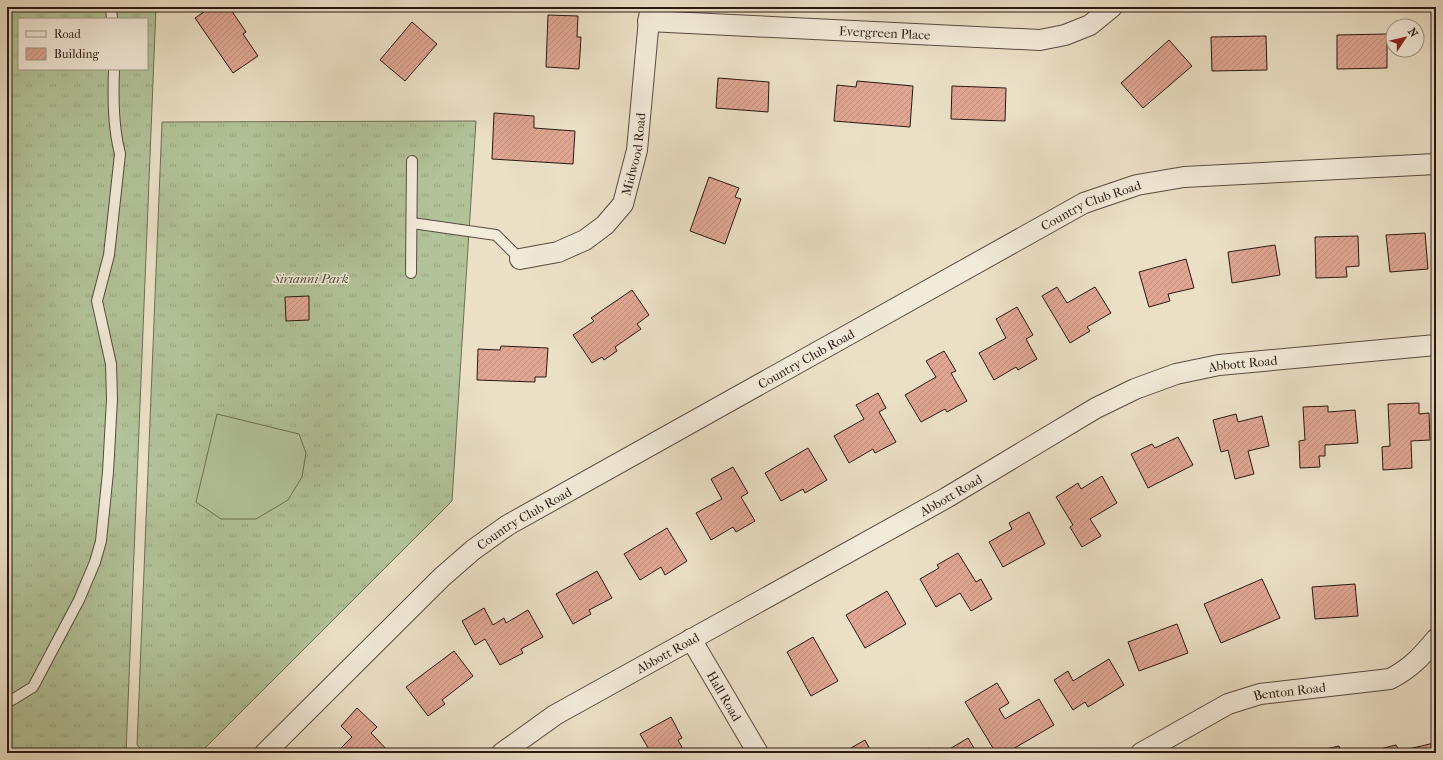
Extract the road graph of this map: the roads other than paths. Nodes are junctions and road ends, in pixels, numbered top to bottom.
1 (111, 7) edge
2 (1112, 7) edge
3 (649, 14) edge
4 (112, 18) edge
5 (114, 70) edge
6 (412, 161) dead end
7 (1436, 164) edge
8 (412, 223) junction
9 (520, 259) joint
10 (411, 273) dead end
11 (1436, 345) edge
12 (1436, 638) edge
13 (691, 639) junction
14 (7, 699) edge
15 (265, 753) edge
16 (502, 753) edge
17 (758, 753) edge
18 (1141, 753) edge

1 - 4 lane
2 - 3 street, Evergreen Place
3 - 9 street, Midwood Road
5 - 14 lane
6 - 8 lane
7 - 15 street, Country Club Road
8 - 9 lane
8 - 10 lane
11 - 13 street, Abbott Road
12 - 18 street, Benton Road
13 - 16 street, Abbott Road
13 - 17 street, Hall Road

